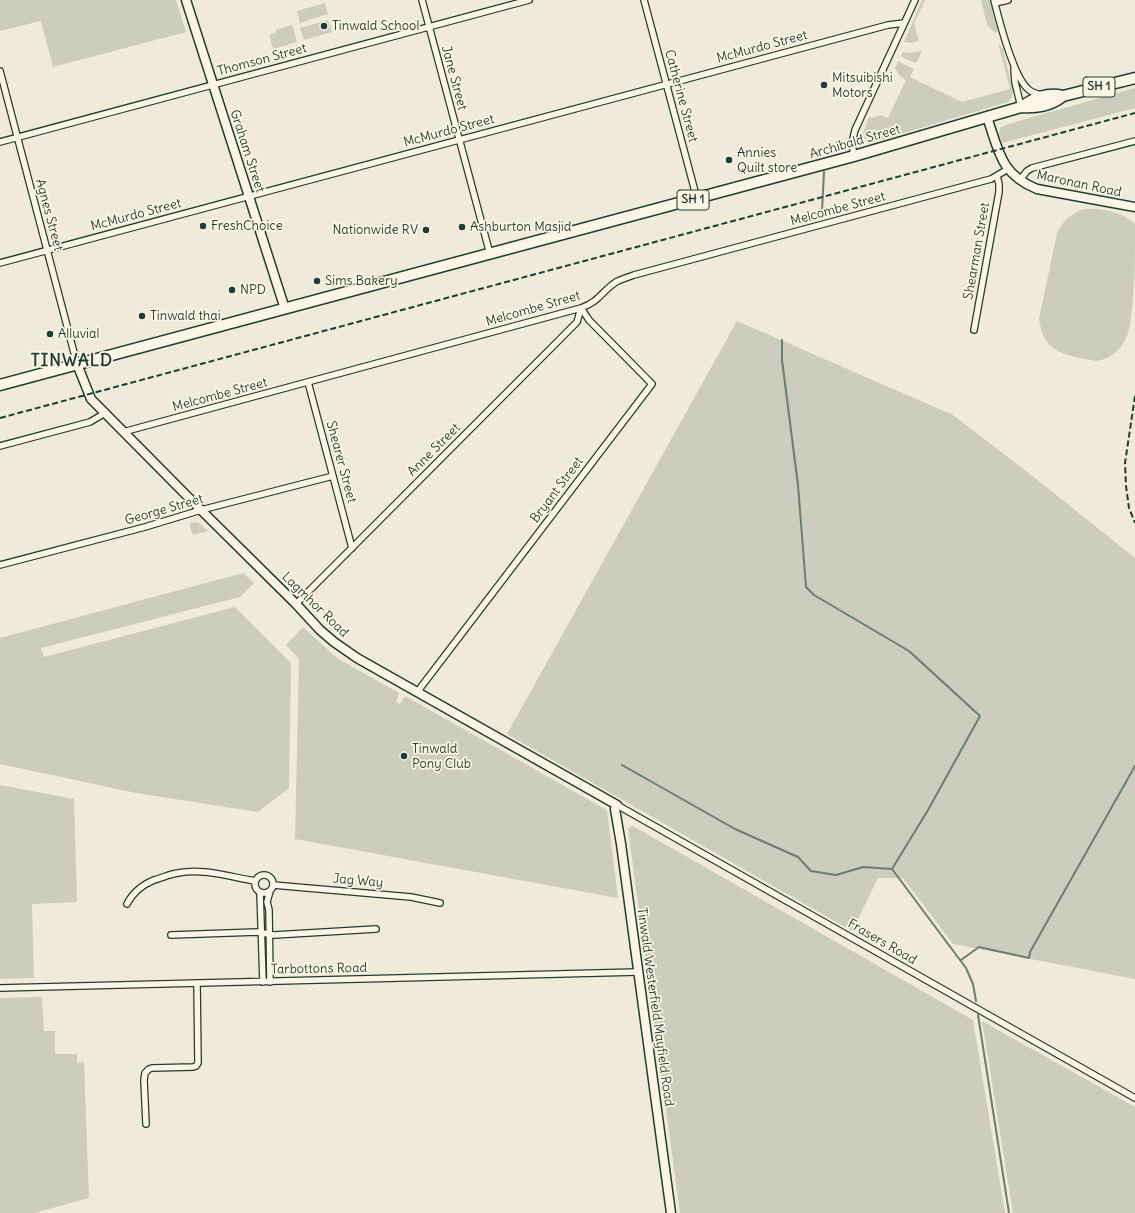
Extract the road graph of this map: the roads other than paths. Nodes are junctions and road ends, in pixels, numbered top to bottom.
1 (186, 0) edge
2 (422, 0) edge
3 (529, 0) edge
4 (644, 0) edge
5 (914, 0) edge
6 (1008, 0) edge
7 (995, 2) edge
8 (904, 22) junction
9 (429, 27) junction
10 (1014, 65) junction
11 (0, 71) edge
12 (1135, 78) edge
13 (666, 84) junction
14 (213, 85) junction
15 (1046, 95) junction
16 (1063, 96) junction
17 (1022, 107) junction
18 (987, 117) junction
19 (17, 137) junction
20 (460, 140) junction
21 (1135, 141) edge
22 (0, 142) edge
23 (854, 156) junction
24 (1008, 169) junction
25 (997, 176) junction
26 (1020, 180) junction
27 (249, 196) junction
28 (697, 198) junction
29 (1135, 207) edge
30 (47, 250) junction
31 (490, 254) junction
32 (0, 263) edge
33 (581, 308) junction
34 (285, 309) junction
35 (974, 330) dead end
36 (77, 364) junction
37 (308, 382) junction
38 (0, 385) edge
39 (105, 413) junction
40 (123, 432) junction
41 (0, 446) edge
42 (334, 476) junction
43 (201, 510) junction
44 (352, 548) junction
45 (0, 565) edge
46 (296, 604) junction
47 (418, 692) junction
48 (617, 805) junction
49 (255, 881) junction
50 (273, 885) junction
51 (270, 891) junction
52 (260, 893) junction
53 (440, 903) dead end
54 (127, 904) dead end
55 (376, 929) dead end
56 (262, 933) junction
57 (269, 934) junction
58 (171, 935) dead end
59 (638, 972) junction
60 (264, 982) junction
61 (270, 982) junction
62 (197, 983) junction
63 (0, 988) edge
64 (1135, 1098) edge
65 (146, 1124) dead end
66 (671, 1213) edge

1 - 14 street, Graham Street
2 - 9 street, Jane Street
3 - 9 street, Thomson Street
4 - 13 street, Catherine Street
5 - 8 street
6 - 7 street
7 - 10 street
8 - 13 street, McMurdo Street
8 - 23 street
9 - 14 street, Thomson Street
9 - 20 street, Jane Street
10 - 15 street
10 - 17 street
11 - 19 street, Agnes Street
12 - 16 highway, SH 1
13 - 20 street, McMurdo Street
13 - 28 street, Catherine Street
14 - 19 street, Thomson Street
14 - 27 street, Graham Street
15 - 16 highway, Archibald Street / SH 1
15 - 17 highway, Archibald Street / SH 1
16 - 17 highway, Archibald Street / SH 1
17 - 18 highway, Archibald Street / SH 1
18 - 23 highway, Archibald Street / SH 1
18 - 24 street, Maronan Road
19 - 22 street, Thomson Street
19 - 30 street, Agnes Street
20 - 27 street, McMurdo Street
20 - 31 street, Jane Street
21 - 26 street
23 - 28 highway, Archibald Street / SH 1
24 - 25 street, Melcombe Street
24 - 26 street, Maronan Road
25 - 33 street, Melcombe Street
25 - 35 street, Shearman Street
26 - 29 street, Maronan Road
27 - 30 street, McMurdo Street
27 - 34 street, Graham Street
28 - 31 highway, Archibald Street / SH 1
30 - 32 street, McMurdo Street
30 - 36 street, Agnes Street
31 - 34 highway, Archibald Street / SH 1
33 - 37 street, Melcombe Street
33 - 44 street, Anne Street
33 - 47 street, Bryant Street
34 - 36 highway, Archibald Street / SH 1
36 - 38 highway, Archibald Street / SH 1
36 - 39 street, Lagmhor Road
37 - 40 street, Melcombe Street
37 - 42 street, Shearer Street
39 - 40 street, Lagmhor Road
39 - 41 street
40 - 43 street, Lagmhor Road
42 - 43 street, George Street
42 - 44 street, Shearer Street
43 - 45 street, George Street
43 - 46 street, Lagmhor Road
44 - 46 street, Anne Street
46 - 47 street, Lagmhor Road
47 - 48 street, Lagmhor Road
48 - 59 street, Tinwald Westerfield Mayfield Road
48 - 64 street, Frasers Road
49 - 50 street
49 - 52 street
49 - 54 street
50 - 51 street
50 - 53 street, Jag Way
51 - 52 street
51 - 57 street
52 - 56 street
55 - 57 street
56 - 57 street
56 - 58 street
56 - 60 street
57 - 61 street
59 - 61 street, Tarbottons Road
59 - 66 street, Tinwald Westerfield Mayfield Road
60 - 61 street, Tarbottons Road
60 - 62 street, Tarbottons Road
62 - 63 street, Tarbottons Road
62 - 65 street

